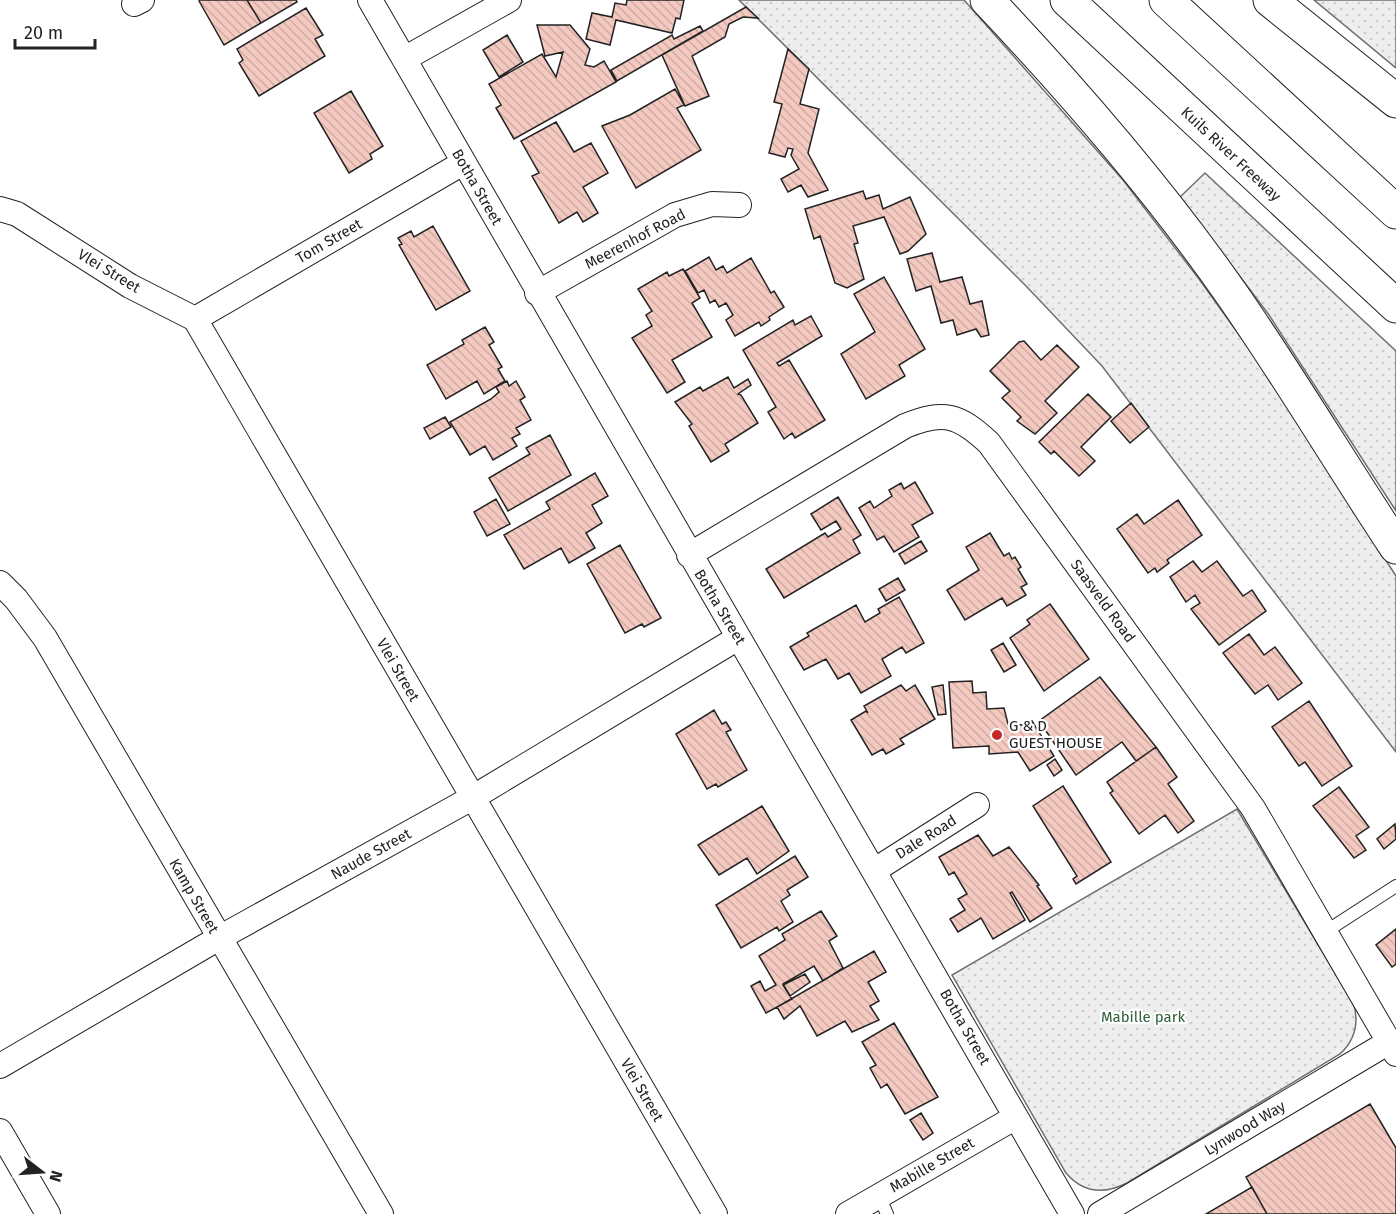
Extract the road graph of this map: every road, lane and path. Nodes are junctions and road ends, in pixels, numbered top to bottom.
1 (370, 0) edge
2 (509, 0) edge
3 (987, 0) edge
4 (1067, 0) edge
5 (1166, 0) edge
6 (1270, 0) edge
7 (404, 59) junction
8 (1396, 101) edge
9 (463, 163) junction
10 (740, 205) dead end
11 (0, 209) edge
12 (1396, 212) edge
13 (537, 293) junction
14 (1396, 306) edge
15 (195, 319) junction
16 (1396, 547) edge
17 (689, 555) junction
18 (0, 583) edge
19 (738, 638) junction
20 (472, 798) junction
21 (977, 805) dead end
22 (875, 870) junction
23 (1396, 886) edge
24 (1324, 932) junction
25 (219, 938) junction
26 (1393, 1048) edge
27 (0, 1066) edge
28 (1016, 1117) junction
29 (0, 1131) edge
30 (883, 1205) edge
31 (48, 1214) edge
32 (381, 1214) edge
33 (715, 1214) edge
34 (848, 1214) edge
35 (1072, 1214) edge
36 (1100, 1214) edge

1 - 7 street, Botha Street
2 - 7 street
3 - 16 highway
4 - 14 highway, Kuils River Freeway
5 - 12 highway
6 - 8 highway
7 - 9 street, Botha Street
9 - 13 street, Botha Street
9 - 15 street, Tom Street
10 - 13 street, Meerenhof Road
11 - 15 street, Vlei Street
13 - 17 street, Botha Street
15 - 20 street, Vlei Street
17 - 19 street, Botha Street
17 - 24 street, Saasveld Road
18 - 25 street, Kamp Street
19 - 20 street, Naude Street
19 - 22 street, Botha Street
20 - 25 street, Naude Street
20 - 33 street, Vlei Street
21 - 22 street, Dale Road
22 - 28 street, Botha Street
23 - 24 lane
24 - 26 street, Saasveld Road
25 - 27 street, Naude Street
25 - 32 street, Kamp Street
26 - 36 street, Lynwood Way
28 - 30 street, Mabille Street
28 - 35 street, Botha Street
29 - 31 street
30 - 34 street, Mabille Street

